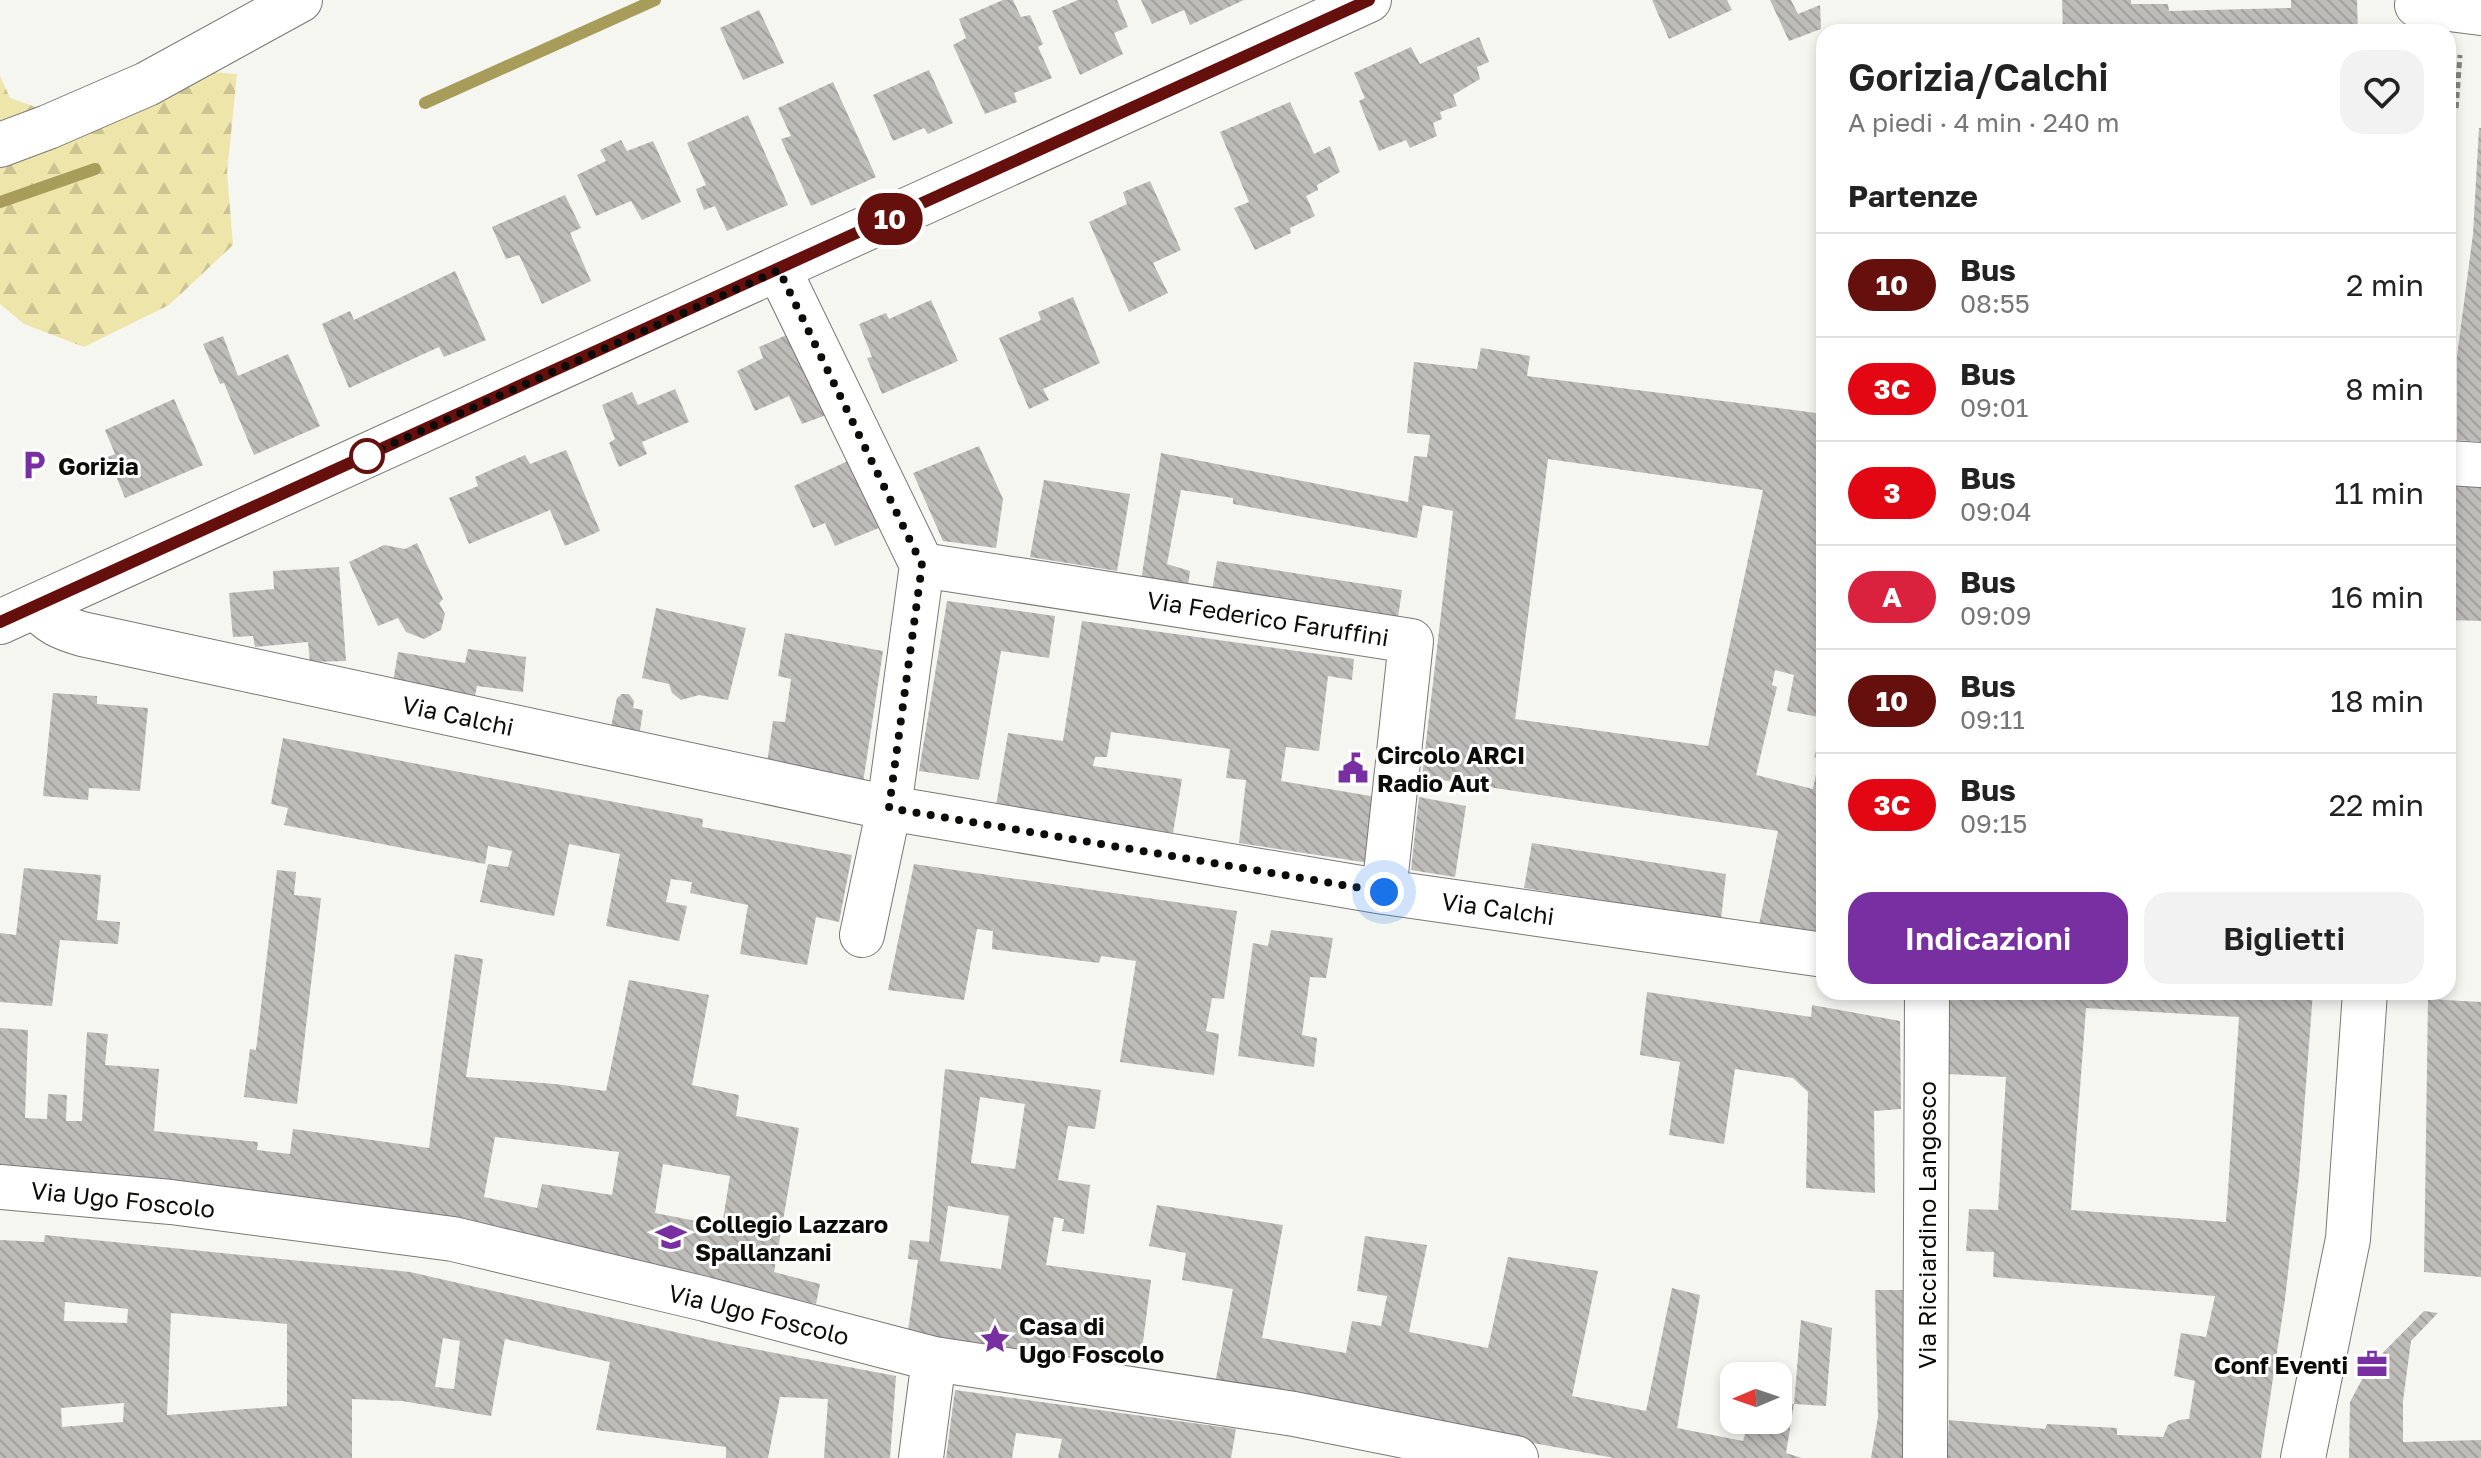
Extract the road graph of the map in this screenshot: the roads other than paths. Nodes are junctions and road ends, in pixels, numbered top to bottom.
1 (300, 0) edge
2 (1369, 0) edge
3 (2417, 12) edge
4 (2472, 12) edge
5 (0, 145) edge
6 (779, 270) junction
7 (2456, 463) edge
8 (2481, 465) edge
9 (922, 565) junction
10 (18, 614) edge
11 (889, 808) junction
12 (1384, 892) junction
13 (862, 935) dead end
14 (1816, 954) edge
15 (1927, 1000) edge
16 (2364, 1000) edge
17 (0, 1187) edge
18 (934, 1359) junction
19 (921, 1458) edge
20 (1516, 1458) edge
21 (1925, 1458) edge
22 (2303, 1458) edge

1 - 5 street
2 - 6 street
3 - 4 street
6 - 9 street
6 - 10 street
7 - 8 street
9 - 11 street
9 - 12 street, Via Federico Faruffini
10 - 11 street, Via Calchi
11 - 12 street, Via Calchi
11 - 13 street
12 - 14 street, Via Calchi
15 - 21 street, Via Ricciardino Langosco
16 - 22 street
17 - 18 street, Via Ugo Foscolo
18 - 19 street
18 - 20 street, Via Ugo Foscolo

